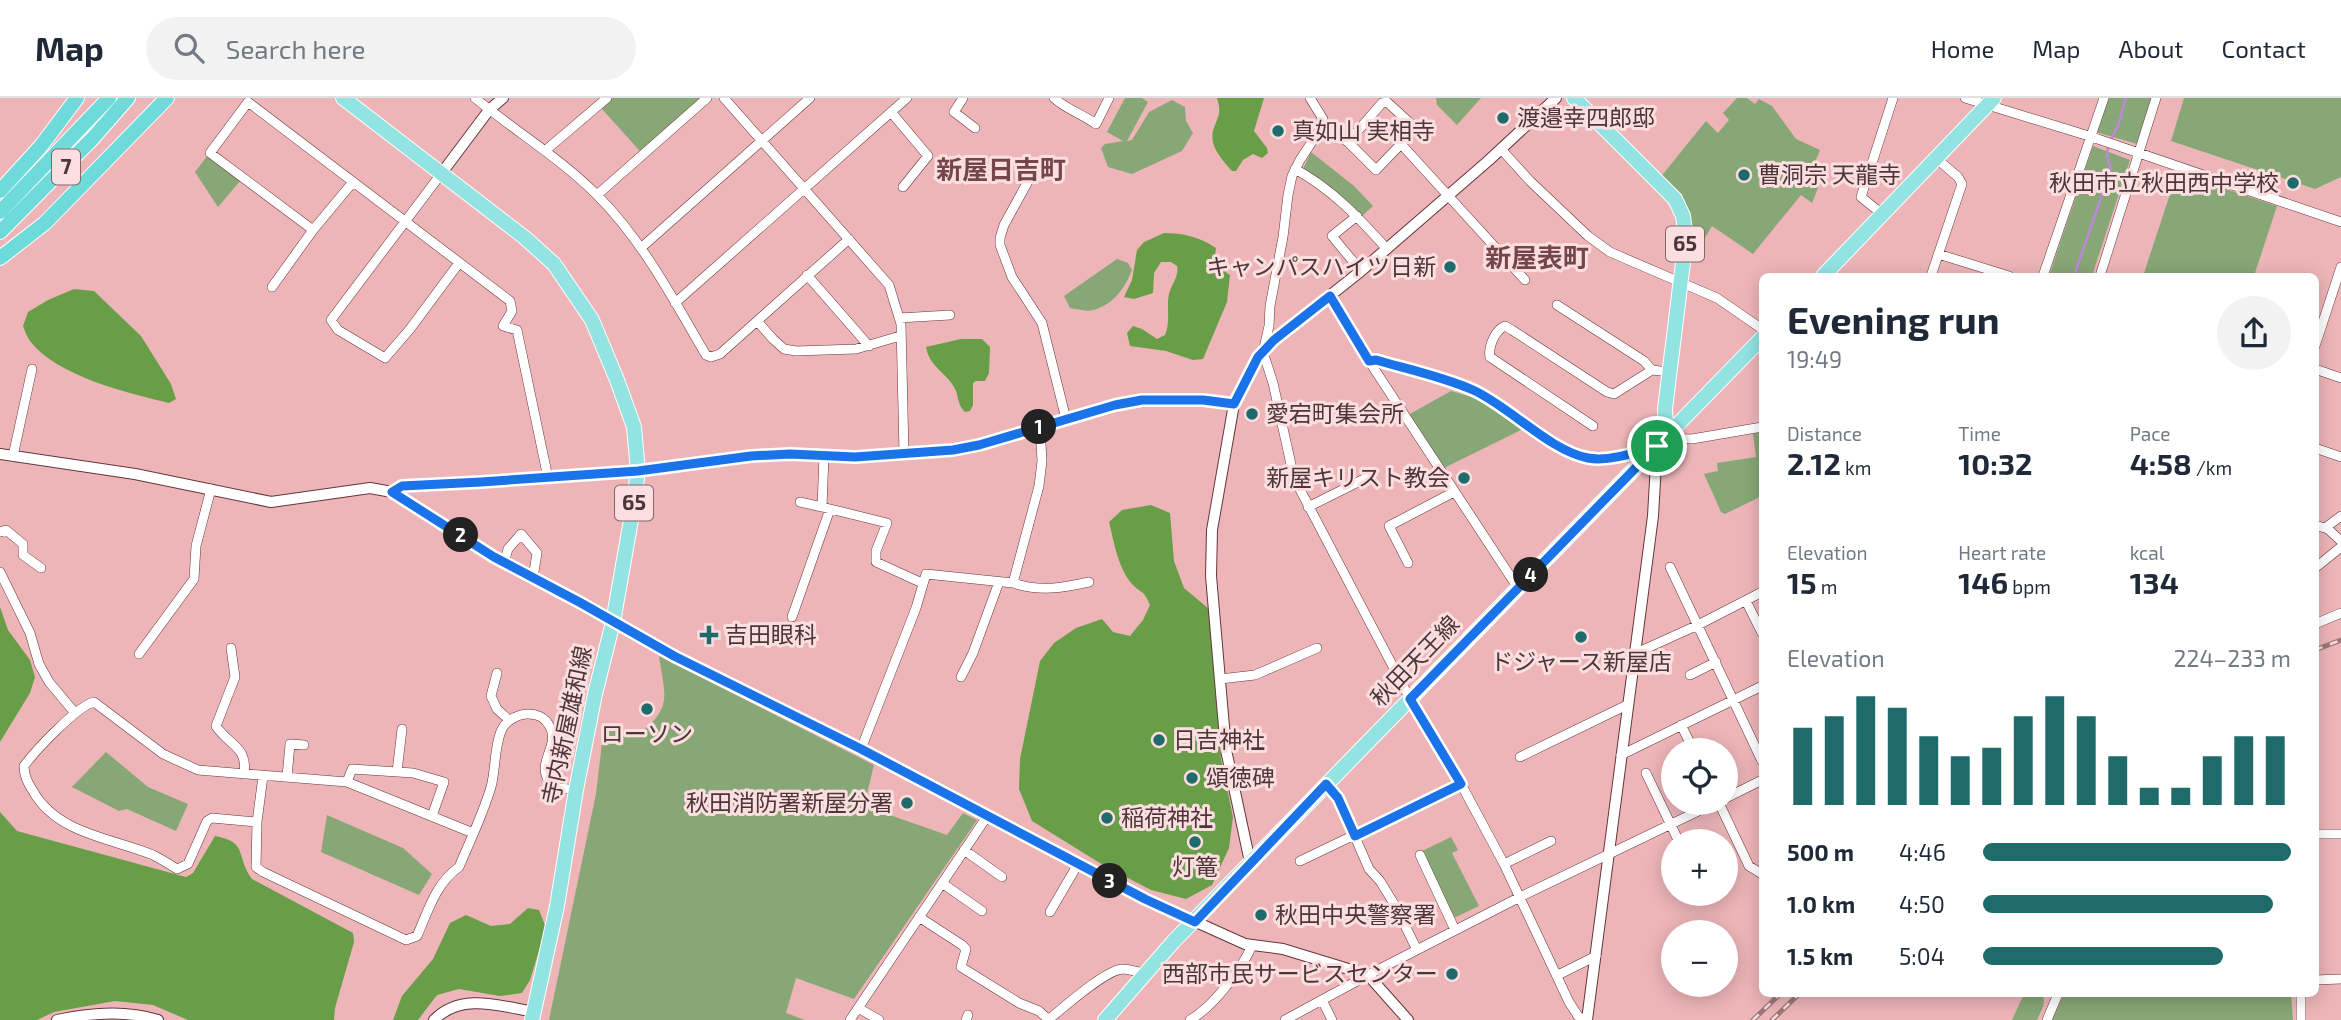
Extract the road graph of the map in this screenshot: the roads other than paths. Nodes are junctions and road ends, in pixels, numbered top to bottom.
1 (77, 98) edge
2 (109, 98) edge
3 (128, 98) edge
4 (167, 98) edge
5 (343, 98) edge
6 (475, 98) edge
7 (503, 98) edge
8 (607, 98) edge
9 (707, 98) edge
10 (724, 98) edge
11 (810, 98) edge
12 (907, 98) edge
13 (963, 98) edge
14 (1054, 98) edge
15 (1109, 98) edge
16 (1310, 98) edge
17 (1556, 98) edge
18 (1574, 98) edge
19 (1893, 98) edge
20 (1965, 98) edge
21 (2104, 98) edge
22 (2156, 98) edge
23 (1991, 102) edge
24 (489, 110) junction
25 (891, 112) junction
26 (1323, 125) junction
27 (975, 128) dead end
28 (2095, 138) junction
29 (762, 140) junction
30 (1348, 142) junction
31 (1401, 144) junction
32 (1502, 149) junction
33 (546, 150) junction
34 (2134, 152) junction
35 (1937, 159) junction
36 (1295, 170) junction
37 (442, 174) junction
38 (1032, 174) dead end
39 (354, 182) junction
40 (903, 187) dead end
41 (804, 188) junction
42 (0, 191) edge
43 (597, 195) junction
44 (1449, 195) junction
45 (0, 212) edge
46 (1882, 214) junction
47 (1357, 216) junction
48 (404, 222) junction
49 (2341, 222) edge
50 (313, 230) junction
51 (0, 232) edge
52 (849, 239) junction
53 (642, 247) junction
54 (1387, 249) junction
55 (1938, 254) junction
56 (0, 258) edge
57 (459, 263) junction
58 (2341, 267) edge
59 (1361, 271) junction
60 (1826, 273) edge
61 (1932, 273) edge
62 (1999, 273) edge
63 (2044, 273) edge
64 (2102, 273) edge
65 (807, 275) junction
66 (1525, 280) dead end
67 (1681, 282) junction
68 (272, 287) dead end
69 (1330, 296) junction
70 (2336, 298) edge
71 (676, 303) junction
72 (1557, 305) dead end
73 (950, 315) dead end
74 (900, 318) junction
75 (757, 321) junction
76 (1759, 327) edge
77 (900, 336) junction
78 (2319, 337) edge
79 (1759, 341) edge
80 (869, 346) junction
81 (1263, 352) junction
82 (1369, 361) junction
83 (32, 369) dead end
84 (1652, 370) junction
85 (2319, 370) edge
86 (1670, 372) junction
87 (2341, 378) edge
88 (1234, 404) junction
89 (1066, 419) junction
90 (1040, 426) junction
91 (1593, 426) dead end
92 (1759, 428) edge
93 (1665, 438) junction
94 (2319, 449) edge
95 (904, 453) junction
96 (0, 454) edge
97 (824, 455) junction
98 (13, 456) junction
99 (2341, 457) edge
100 (638, 471) junction
101 (1370, 476) dead end
102 (548, 478) junction
103 (211, 489) junction
104 (392, 492) junction
105 (1454, 492) junction
106 (800, 502) dead end
107 (1308, 507) junction
108 (826, 508) junction
109 (2341, 516) edge
110 (2319, 526) edge
111 (2325, 528) junction
112 (0, 532) edge
113 (2341, 541) edge
114 (2341, 547) edge
115 (504, 563) junction
116 (1408, 563) dead end
117 (2319, 565) edge
118 (1670, 567) dead end
119 (41, 568) dead end
120 (0, 572) edge
121 (533, 578) junction
122 (999, 582) junction
123 (1089, 582) dead end
124 (922, 583) junction
125 (1013, 583) junction
126 (1518, 588) junction
127 (1759, 594) edge
128 (1746, 601) junction
129 (2341, 613) edge
130 (792, 617) dead end
131 (612, 622) junction
132 (2319, 622) edge
133 (1699, 625) junction
134 (1759, 627) edge
135 (232, 648) dead end
136 (1317, 648) dead end
137 (139, 654) dead end
138 (1634, 654) junction
139 (1716, 662) junction
140 (497, 673) dead end
141 (1690, 675) dead end
142 (961, 677) dead end
143 (1220, 679) junction
144 (1759, 688) edge
145 (1410, 699) junction
146 (1734, 700) junction
147 (1628, 705) junction
148 (75, 713) junction
149 (509, 720) junction
150 (1682, 725) junction
151 (402, 729) dead end
152 (1688, 738) edge
153 (304, 745) dead end
154 (861, 749) junction
155 (1759, 754) edge
156 (1621, 755) junction
157 (1520, 757) dead end
158 (397, 772) junction
159 (1646, 773) dead end
160 (244, 774) junction
161 (263, 776) junction
162 (287, 777) junction
163 (1759, 781) edge
164 (347, 782) junction
165 (1326, 784) junction
166 (1461, 784) junction
167 (576, 790) junction
168 (1738, 792) edge
169 (1691, 815) edge
170 (1723, 815) edge
171 (432, 816) junction
172 (988, 816) junction
173 (257, 822) junction
174 (1671, 824) junction
175 (1673, 829) edge
176 (473, 833) junction
177 (2319, 834) edge
178 (2341, 834) edge
179 (1355, 836) junction
180 (1551, 841) dead end
181 (964, 850) junction
182 (1610, 853) junction
183 (1420, 855) dead end
184 (1250, 862) junction
185 (1300, 862) dead end
186 (1078, 864) junction
187 (1504, 864) junction
188 (1759, 872) edge
189 (1002, 877) dead end
190 (942, 883) junction
191 (1520, 897) junction
192 (982, 911) dead end
193 (1050, 912) dead end
194 (919, 917) junction
195 (1195, 922) junction
196 (1455, 930) junction
197 (1252, 946) junction
198 (1417, 950) junction
199 (1597, 956) junction
200 (1144, 973) junction
201 (1367, 975) junction
202 (1558, 975) junction
203 (2341, 979) edge
204 (2319, 980) edge
205 (2057, 997) edge
206 (2301, 997) edge
207 (1322, 1000) junction
208 (858, 1008) junction
209 (533, 1016) edge
210 (57, 1020) edge
211 (158, 1020) edge
212 (434, 1020) edge
213 (850, 1020) edge
214 (879, 1020) edge
215 (1048, 1020) edge
216 (1105, 1020) edge
217 (1189, 1020) edge
218 (1285, 1020) edge
219 (1332, 1020) edge
220 (1408, 1020) edge
221 (1586, 1020) edge
222 (2047, 1020) edge
223 (2301, 1020) edge

1 - 42 highway
2 - 45 highway, 7
3 - 51 highway, 7
4 - 56 highway
5 - 37 main road, 寺内新屋雄和線 / 65
6 - 24 street
7 - 24 street
8 - 33 street
9 - 43 street
10 - 29 street
11 - 29 street
12 - 25 street
13 - 27 street
14 - 15 street
16 - 26 street
17 - 32 street
18 - 67 main road, 65
19 - 46 street
20 - 23 street
21 - 28 street
22 - 34 street
23 - 28 street
23 - 35 main road
24 - 33 street
24 - 37 street
25 - 40 street
25 - 41 street
26 - 30 street
26 - 36 street
28 - 34 street
28 - 63 street
29 - 41 street
29 - 53 street
30 - 31 street
30 - 31 street
31 - 44 street
32 - 44 street
32 - 67 street
33 - 43 street
34 - 49 street
34 - 64 street
35 - 46 main road
35 - 55 street
36 - 47 street
36 - 81 street
37 - 48 street
37 - 100 main road, 寺内新屋雄和線 / 65
38 - 89 street
39 - 48 street
39 - 50 street
39 - 50 street
41 - 52 street
41 - 71 street
43 - 53 street
44 - 54 street
44 - 66 street
46 - 60 main road
47 - 54 street
47 - 59 street
48 - 57 street
48 - 57 street
50 - 68 street
52 - 65 street
52 - 74 street
53 - 71 street
54 - 59 street
55 - 61 street
55 - 62 street
57 - 102 street
58 - 70 street
59 - 69 street
65 - 75 street
65 - 80 street
67 - 76 street
67 - 86 main road, 65
69 - 81 street
69 - 82 street
70 - 78 street
71 - 75 street
72 - 84 street
73 - 74 street
74 - 77 street
75 - 80 street
77 - 80 street
77 - 95 street
79 - 93 main road, 秋田天王線
81 - 88 street
81 - 107 street
82 - 93 street
82 - 105 street
83 - 98 street
84 - 86 street
84 - 91 street
85 - 87 street
86 - 93 main road, 65
88 - 89 street
88 - 143 street
89 - 90 street
90 - 95 street
90 - 125 street
92 - 93 street
93 - 126 main road, 秋田天王線
93 - 138 street
94 - 99 street
95 - 97 street
96 - 98 street
97 - 100 street
97 - 108 street
98 - 103 street
100 - 102 street
100 - 131 main road, 寺内新屋雄和線 / 65
101 - 107 street
102 - 104 street
103 - 104 street
103 - 137 street
104 - 115 street
105 - 116 street
105 - 126 street
106 - 108 street
107 - 145 street
108 - 124 street
108 - 130 street
109 - 111 street
110 - 111 street
111 - 113 street
112 - 119 street
114 - 117 street
115 - 121 street
115 - 121 street
118 - 133 street
120 - 148 street
121 - 131 street
122 - 124 street
122 - 125 street
122 - 142 street
123 - 125 street
124 - 154 street
126 - 145 main road, 秋田天王線
127 - 128 street
128 - 133 street
128 - 134 street
129 - 132 street
131 - 154 street
131 - 167 main road, 寺内新屋雄和線 / 65
133 - 138 street
133 - 139 street
135 - 160 street
136 - 143 street
138 - 147 street
139 - 141 street
139 - 146 street
140 - 149 street
143 - 184 street
144 - 146 street
145 - 165 main road, 秋田天王線
145 - 166 street
146 - 150 street
146 - 155 street
147 - 156 street
147 - 157 street
148 - 160 street
148 - 173 street
149 - 167 street
149 - 176 street
150 - 152 street
150 - 156 street
151 - 158 street
153 - 162 street
154 - 172 street
156 - 182 street
158 - 164 street
158 - 171 street
159 - 174 street
160 - 161 street
161 - 162 street
161 - 173 street
162 - 164 street
163 - 168 street
164 - 171 street
165 - 179 street
165 - 184 main road, 秋田天王線
166 - 179 street
166 - 187 street
167 - 209 main road, 寺内新屋雄和線 / 65
169 - 174 street
170 - 188 street
171 - 176 street
172 - 181 street
172 - 186 street
173 - 176 street
174 - 175 street
174 - 182 street
177 - 178 street
179 - 185 street
179 - 198 street
180 - 187 street
181 - 189 street
181 - 190 street
182 - 191 street
182 - 199 street
183 - 196 street
184 - 195 main road, 秋田天王線
186 - 193 street
186 - 195 street
187 - 191 street
190 - 192 street
190 - 194 street
191 - 196 street
191 - 202 street
194 - 208 street
194 - 215 street
195 - 197 street
195 - 200 main road, 秋田天王線
196 - 198 street
197 - 201 street
197 - 217 street
198 - 201 street
199 - 202 street
199 - 221 street
200 - 215 street
200 - 216 main road, 秋田天王線
201 - 207 street
201 - 220 street
202 - 221 street
203 - 204 street
205 - 222 street
206 - 223 street
207 - 218 street
207 - 219 street
208 - 213 street
208 - 214 street
209 - 212 street
210 - 211 street

